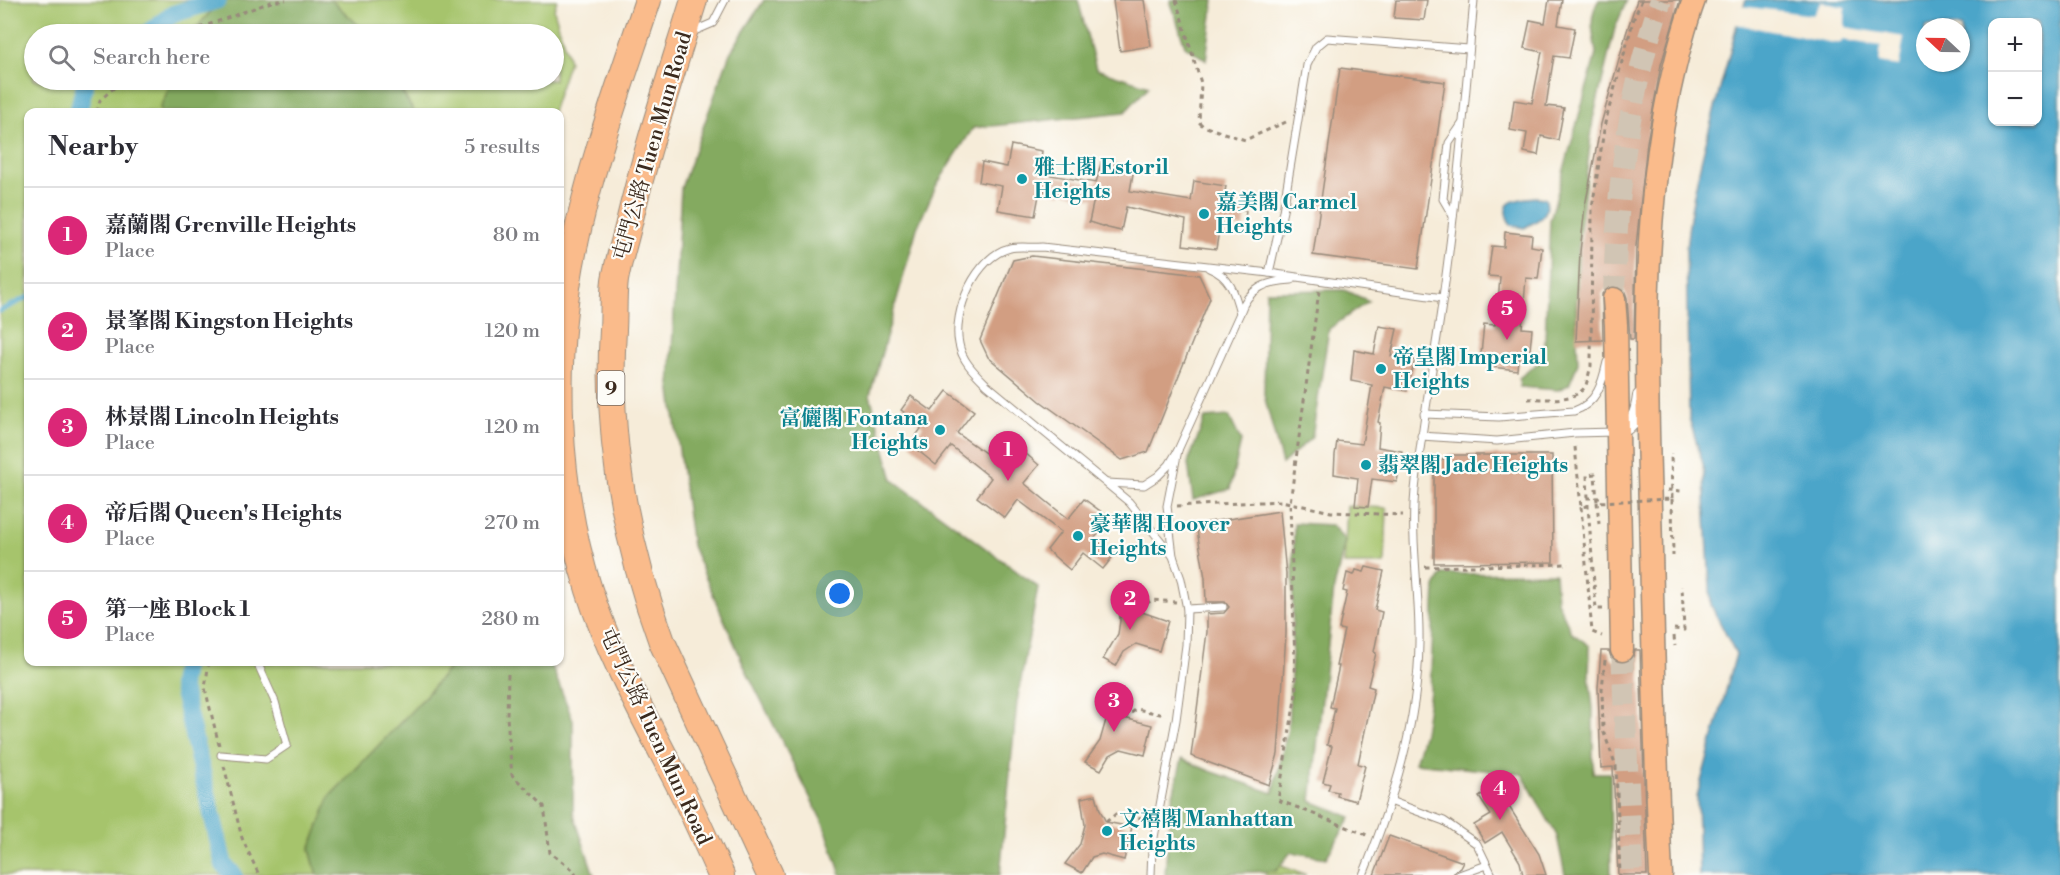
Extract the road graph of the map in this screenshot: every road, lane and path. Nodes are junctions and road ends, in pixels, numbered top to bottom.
1 (286, 0) edge
2 (648, 0) edge
3 (694, 0) edge
4 (725, 0) edge
5 (1176, 0) edge
6 (1474, 0) edge
7 (1642, 0) edge
8 (1694, 0) edge
9 (210, 24) edge
10 (683, 36) junction
11 (1469, 49) junction
12 (112, 90) edge
13 (97, 108) edge
14 (1286, 122) dead end
15 (1462, 124) junction
16 (1454, 216) junction
17 (1192, 264) junction
18 (1269, 273) junction
19 (1310, 279) junction
20 (1321, 281) junction
21 (1443, 298) junction
22 (1614, 299) tunnel mouth
23 (564, 313) edge
24 (1240, 313) junction
25 (1616, 325) junction
26 (1648, 326) junction
27 (1528, 399) dead end
28 (1425, 414) junction
29 (1617, 432) junction
30 (1421, 436) junction
31 (1575, 447) dead end
32 (1178, 450) junction
33 (1671, 453) dead end
34 (564, 466) edge
35 (1106, 483) junction
36 (1600, 490) dead end
37 (1662, 490) dead end
38 (1682, 490) dead end
39 (1588, 498) junction
40 (1672, 498) junction
41 (1597, 502) junction
42 (1290, 503) junction
43 (1167, 506) junction
44 (1588, 506) junction
45 (1581, 507) junction
46 (1413, 516) junction
47 (1599, 526) dead end
48 (1173, 556) junction
49 (1672, 558) dead end
50 (1569, 564) dead end
51 (1414, 567) junction
52 (1682, 586) dead end
53 (1177, 602) dead end
54 (1223, 607) dead end
55 (1139, 609) dead end
56 (1187, 609) junction
57 (1605, 609) dead end
58 (1674, 630) dead end
59 (1611, 649) junction
60 (208, 666) edge
61 (259, 666) edge
62 (508, 674) dead end
63 (1166, 716) dead end
64 (1125, 718) dead end
65 (221, 755) junction
66 (1390, 801) junction
67 (1147, 819) dead end
68 (1106, 822) dead end
69 (1377, 839) junction
70 (1487, 865) junction
71 (259, 875) edge
72 (576, 875) edge
73 (722, 875) edge
74 (770, 875) edge
75 (1151, 875) edge
76 (1363, 875) edge
77 (1459, 875) edge
78 (1492, 875) edge
79 (1620, 875) edge
80 (1661, 875) edge

1 - 9 path
2 - 23 highway, 屯門公路 Tuen Mun Road
3 - 10 highway, 屯門公路 Tuen Mun Road / 9
4 - 10 lane
5 - 14 path
6 - 11 lane
7 - 27 path
8 - 26 main road
10 - 74 highway, 屯門公路 Tuen Mun Road / 9
11 - 15 lane
11 - 18 lane
12 - 13 path
15 - 16 lane
15 - 16 lane
16 - 21 lane
17 - 18 lane
17 - 24 lane
17 - 35 lane
18 - 19 lane
19 - 20 lane
19 - 24 lane
20 - 21 lane
20 - 42 path
21 - 28 lane
22 - 25 main road
24 - 32 lane
25 - 28 lane
25 - 29 main road
26 - 29 street
26 - 80 main road
28 - 30 lane
29 - 30 lane
29 - 59 main road
30 - 46 lane
31 - 45 path
32 - 35 lane
32 - 43 lane
33 - 40 path, bridge
34 - 73 highway, 屯門公路 Tuen Mun Road
35 - 48 lane
36 - 39 path
37 - 38 path
39 - 41 path, bridge
39 - 44 path
40 - 41 path, bridge
40 - 49 path
41 - 47 path
42 - 43 path
42 - 46 path
42 - 69 path
43 - 48 lane
44 - 45 path
44 - 57 path
45 - 59 path
46 - 51 lane
48 - 56 lane
50 - 51 path
51 - 66 lane
52 - 58 path
53 - 55 path
54 - 56 lane
56 - 75 lane
59 - 79 path
60 - 65 path
61 - 65 lane
62 - 72 path
63 - 64 path
65 - 71 path
66 - 69 lane
66 - 70 lane
67 - 68 path
69 - 76 lane
70 - 77 lane
70 - 78 lane

